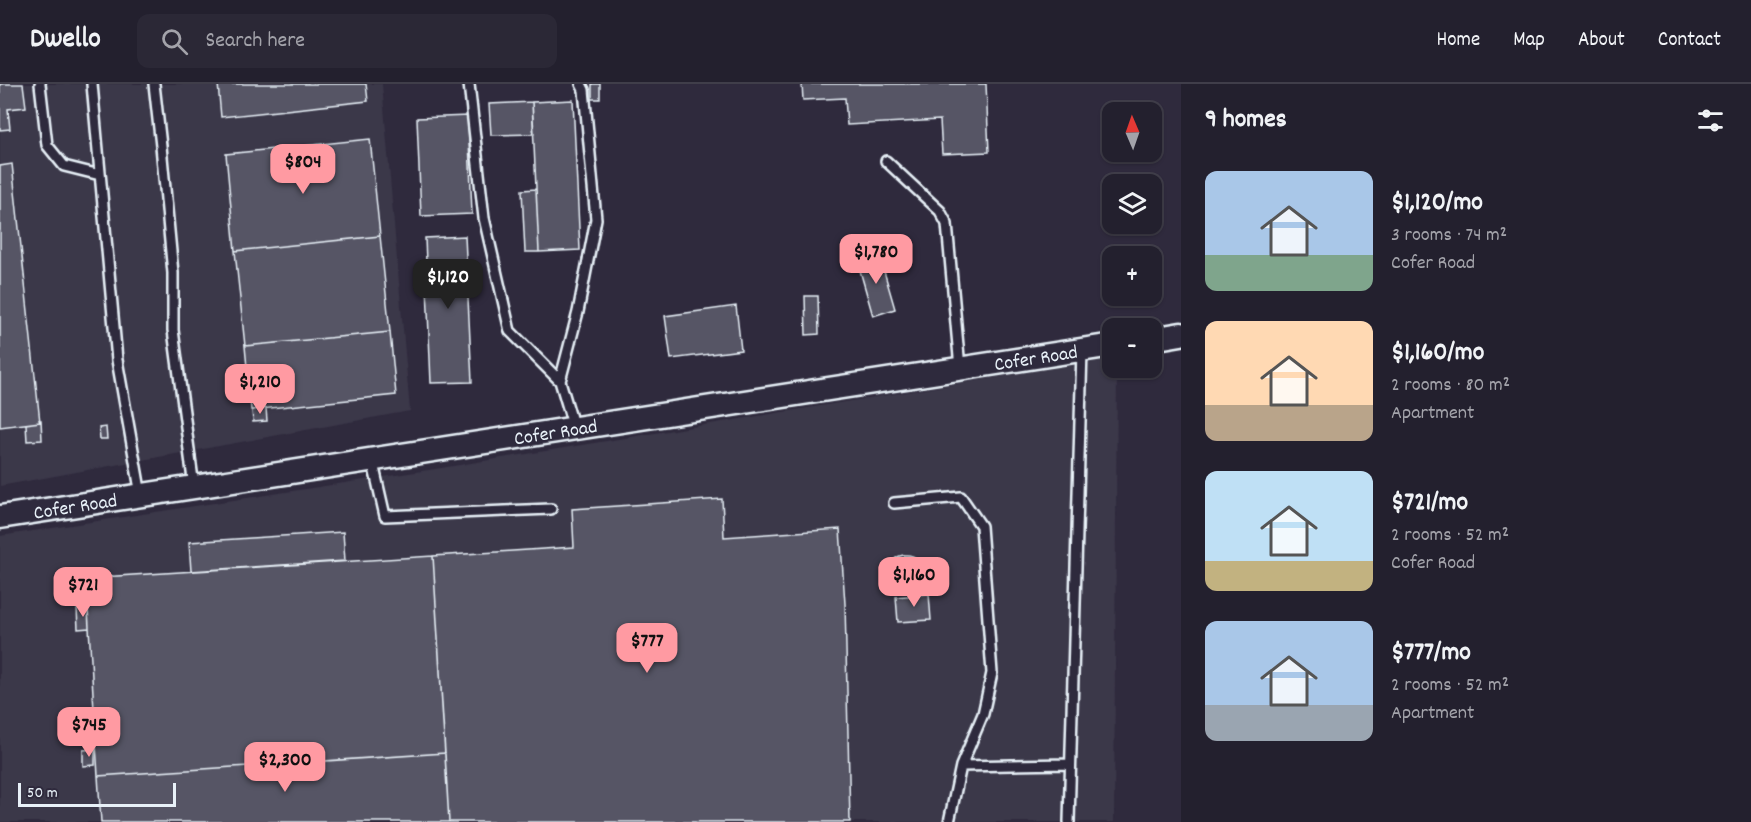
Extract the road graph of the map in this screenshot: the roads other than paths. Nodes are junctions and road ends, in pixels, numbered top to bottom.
1 (40, 84) edge
2 (92, 84) edge
3 (154, 84) edge
4 (469, 84) edge
5 (580, 84) edge
6 (886, 160) dead end
7 (100, 175) junction
8 (1181, 334) edge
9 (1162, 337) edge
10 (1102, 347) edge
11 (1082, 350) junction
12 (960, 368) junction
13 (560, 381) junction
14 (574, 428) junction
15 (372, 459) junction
16 (194, 487) junction
17 (141, 495) junction
18 (894, 503) dead end
19 (551, 509) dead end
20 (0, 517) edge
21 (1070, 764) junction
22 (961, 766) junction
23 (949, 822) edge
24 (1068, 822) edge

1 - 7 lane
2 - 7 lane
3 - 16 lane
4 - 13 lane
5 - 13 lane
6 - 12 lane
7 - 17 lane
8 - 9 street
10 - 11 street, Cofer Road
11 - 12 street, Cofer Road
11 - 21 lane
12 - 14 street, Cofer Road
13 - 14 lane
14 - 15 street, Cofer Road
15 - 16 street, Cofer Road
15 - 19 lane
16 - 17 street, Cofer Road
17 - 20 street, Cofer Road
18 - 22 lane
21 - 22 lane
21 - 24 lane
22 - 23 lane

